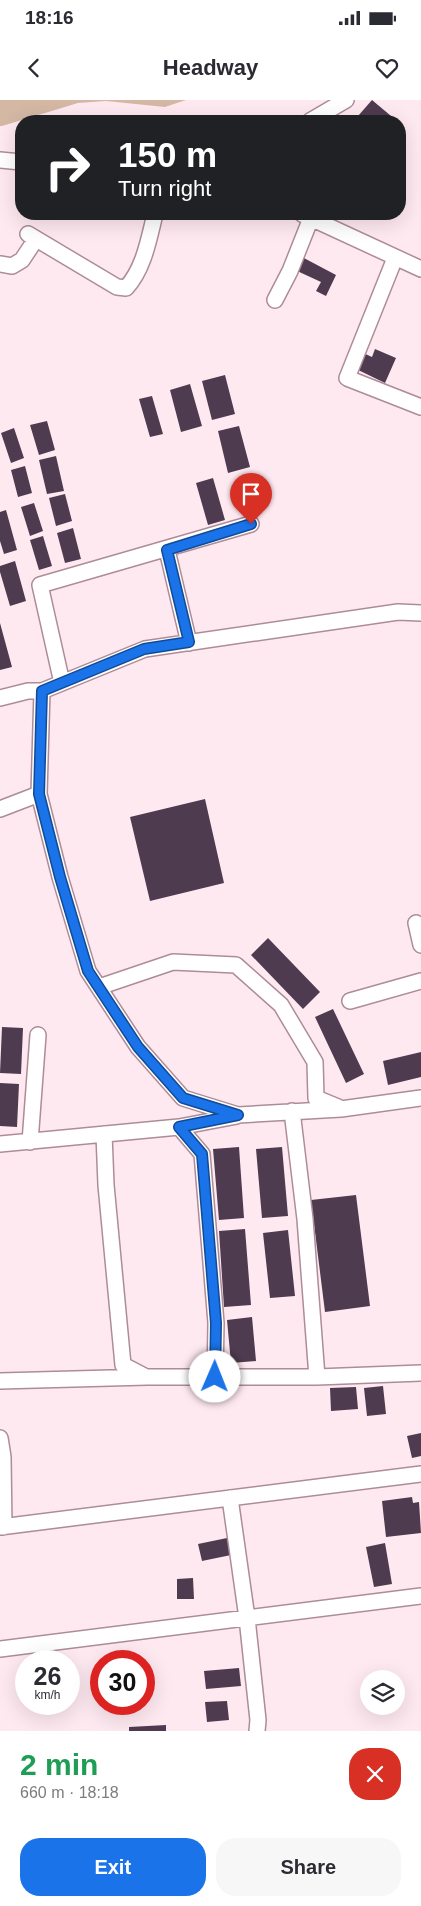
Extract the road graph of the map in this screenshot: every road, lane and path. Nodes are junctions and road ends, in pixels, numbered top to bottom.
1 (346, 100) edge
2 (320, 115) edge
3 (0, 160) edge
4 (15, 161) edge
5 (153, 220) edge
6 (305, 220) edge
7 (314, 220) edge
8 (395, 258) junction
9 (0, 264) edge
10 (421, 269) edge
11 (275, 300) dead end
12 (421, 407) edge
13 (251, 524) dead end
14 (167, 550) junction
15 (421, 612) edge
16 (189, 642) junction
17 (62, 683) junction
18 (42, 691) junction
19 (0, 698) edge
20 (39, 794) junction
21 (0, 809) edge
22 (416, 923) dead end
23 (421, 945) edge
24 (421, 981) edge
25 (99, 987) junction
26 (350, 1000) dead end
27 (38, 1035) dead end
28 (421, 1098) edge
29 (341, 1109) junction
30 (292, 1111) junction
31 (238, 1115) junction
32 (179, 1127) junction
33 (104, 1134) junction
34 (30, 1142) junction
35 (0, 1144) edge
36 (421, 1372) edge
37 (215, 1377) junction
38 (317, 1377) junction
39 (147, 1378) junction
40 (0, 1381) edge
41 (0, 1438) edge
42 (421, 1474) edge
43 (230, 1498) junction
44 (2, 1527) edge
45 (421, 1596) edge
46 (248, 1618) junction
47 (0, 1649) edge
48 (257, 1731) edge

1 - 2 street
3 - 4 street
5 - 9 street
6 - 11 street
7 - 8 street
8 - 10 street
8 - 12 street
13 - 14 street
14 - 16 street
14 - 17 street
15 - 16 street
16 - 17 street
17 - 18 street
18 - 19 street
18 - 20 street
20 - 21 street
20 - 25 street
22 - 23 street
24 - 26 street
25 - 29 street
25 - 31 street
27 - 34 street
28 - 29 street
29 - 30 street
30 - 31 street
30 - 38 street
31 - 32 street
32 - 33 street
32 - 37 street
33 - 34 street
33 - 39 street
34 - 35 street
36 - 38 street
37 - 38 street
37 - 39 street
39 - 40 street
41 - 44 street
42 - 43 street
43 - 44 street
43 - 46 street
45 - 46 street
46 - 47 street
46 - 48 street

